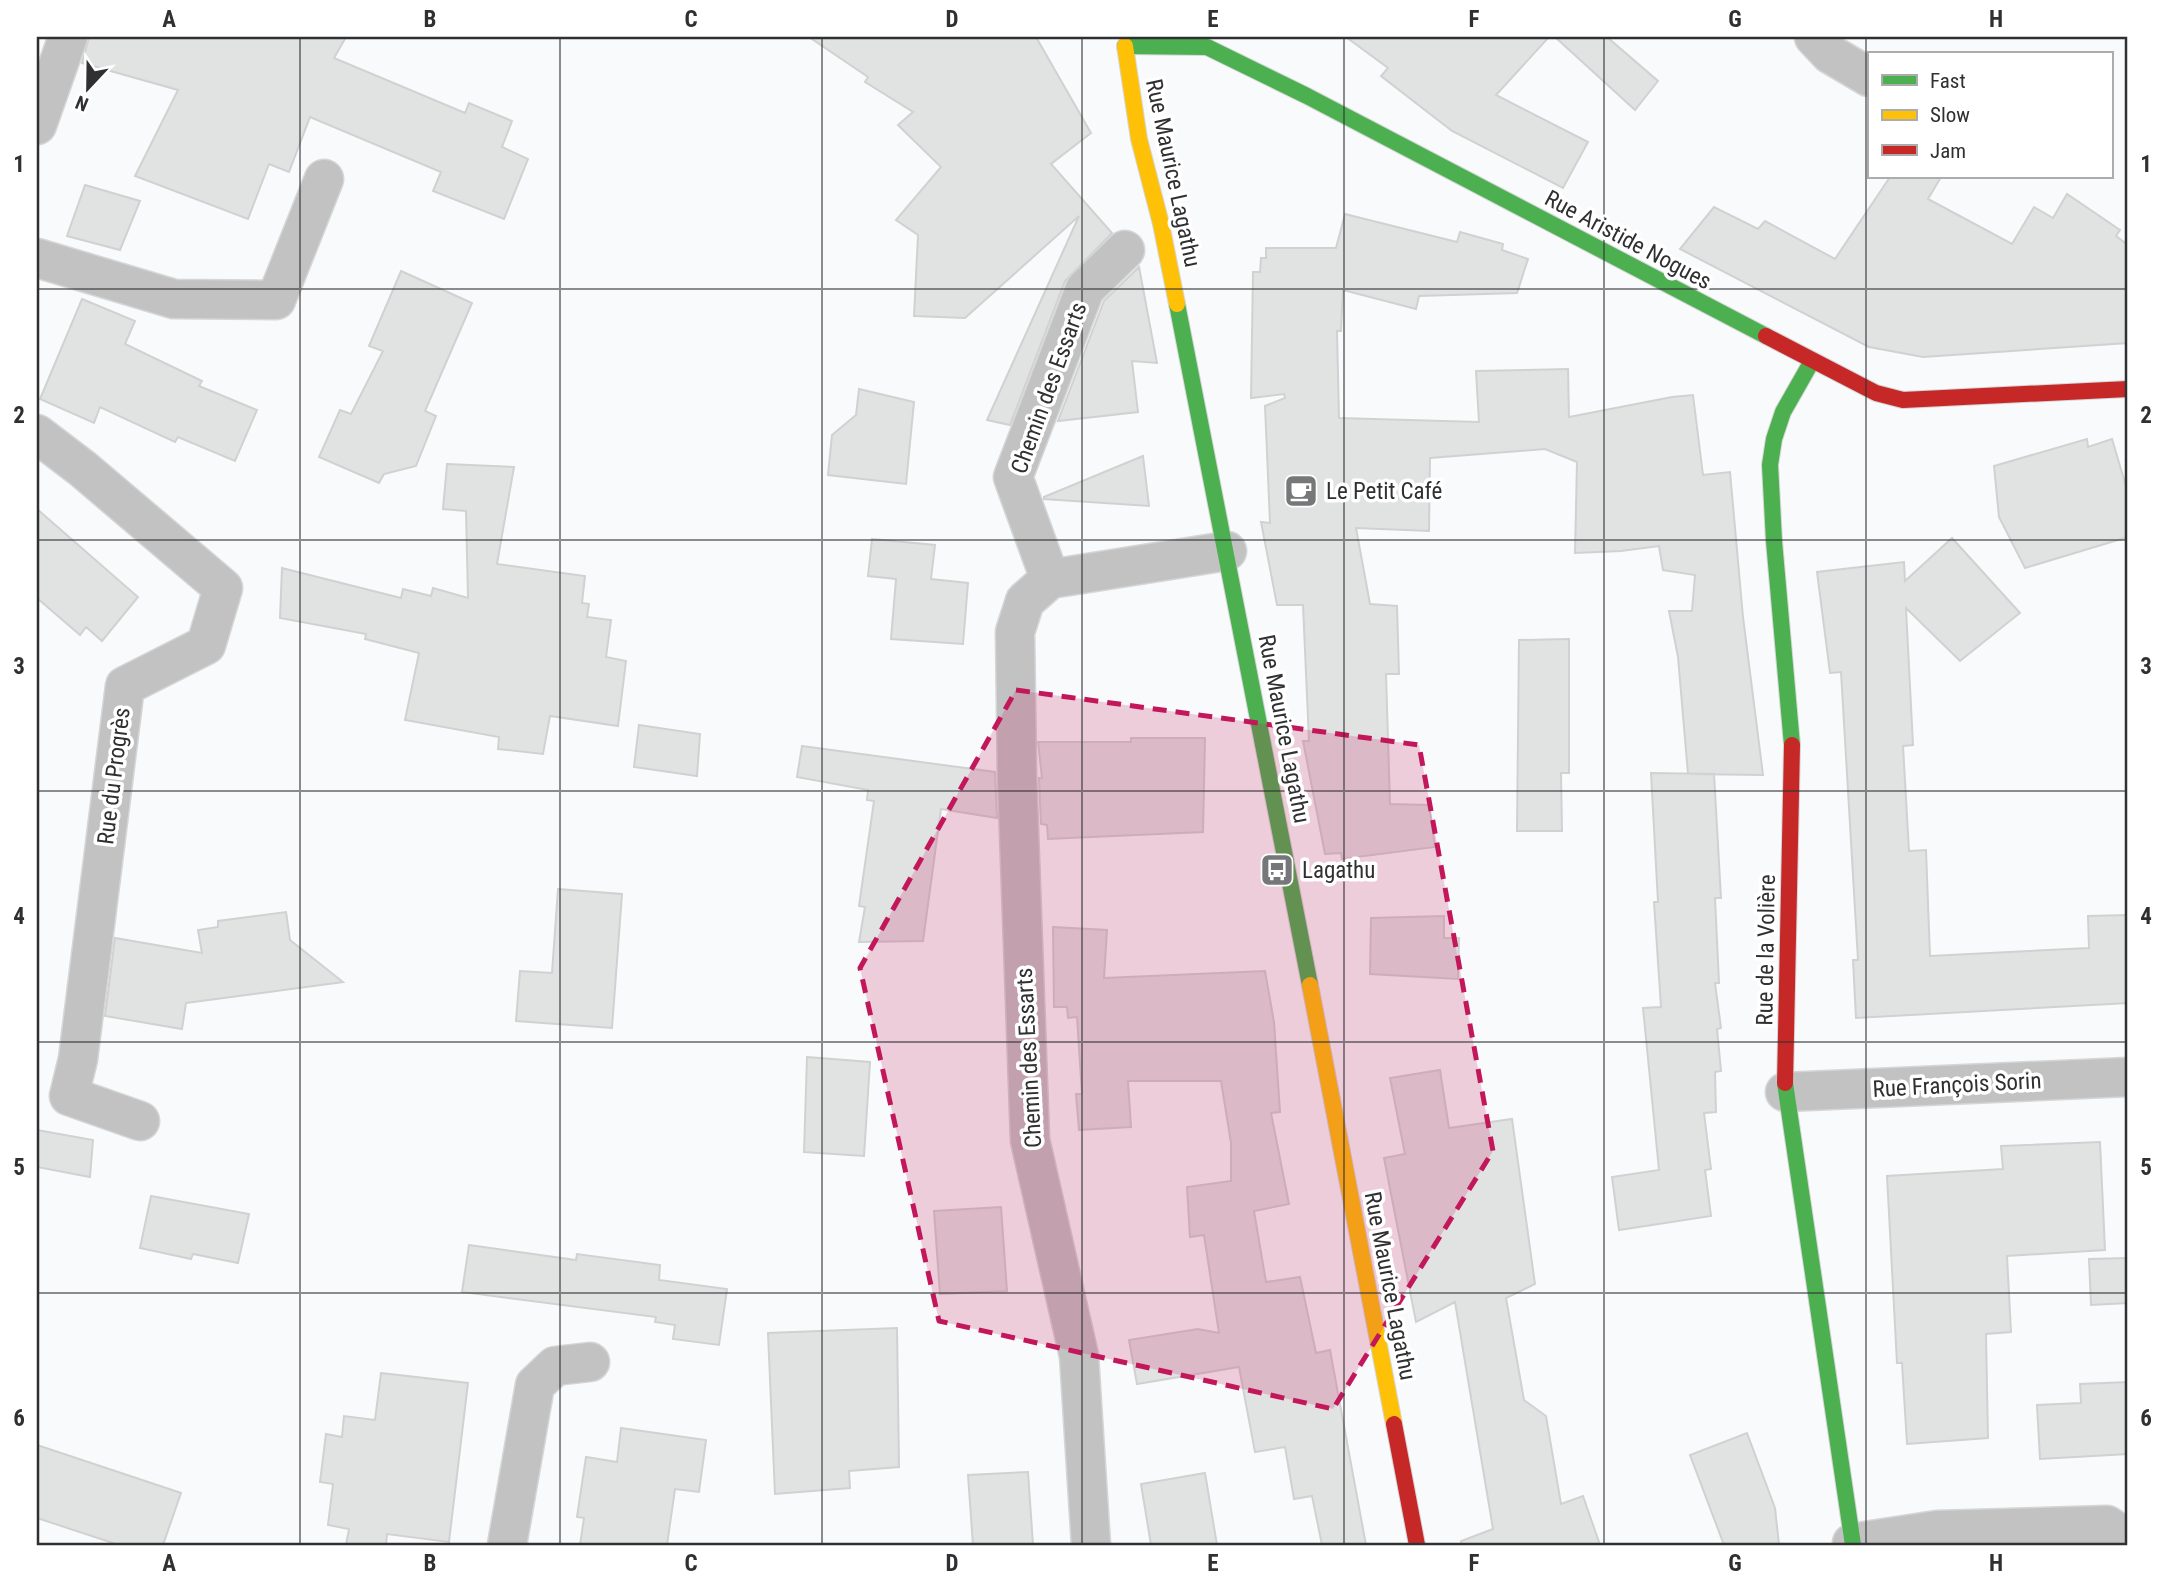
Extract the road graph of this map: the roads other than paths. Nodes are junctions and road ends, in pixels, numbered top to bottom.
1 (68, 37) edge
2 (1814, 37) edge
3 (1120, 41) edge
4 (1868, 76) edge
5 (37, 125) edge
6 (324, 179) dead end
7 (1125, 250) dead end
8 (37, 258) edge
9 (1812, 361) junction
10 (2128, 388) edge
11 (37, 434) edge
12 (1227, 551) junction
13 (1051, 579) junction
14 (2128, 1077) edge
15 (1785, 1092) junction
16 (139, 1121) dead end
17 (590, 1362) dead end
18 (2128, 1540) edge
19 (1852, 1544) edge
20 (508, 1545) edge
21 (1091, 1545) edge
22 (1417, 1545) edge

1 - 5 street
2 - 4 street
3 - 9 street, Rue Aristide Nogues
3 - 12 street, Rue Maurice Lagathu
6 - 8 street
7 - 13 street, Chemin des Essarts
9 - 10 street, Rue Aristide Nogues
9 - 15 street, Rue de la Volière
11 - 16 street, Rue du Progrès
12 - 13 street
12 - 22 street, Rue Maurice Lagathu
13 - 21 street, Chemin des Essarts
14 - 15 street, Rue François Sorin
15 - 19 street, Rue de la Volière
17 - 20 street
18 - 19 street

